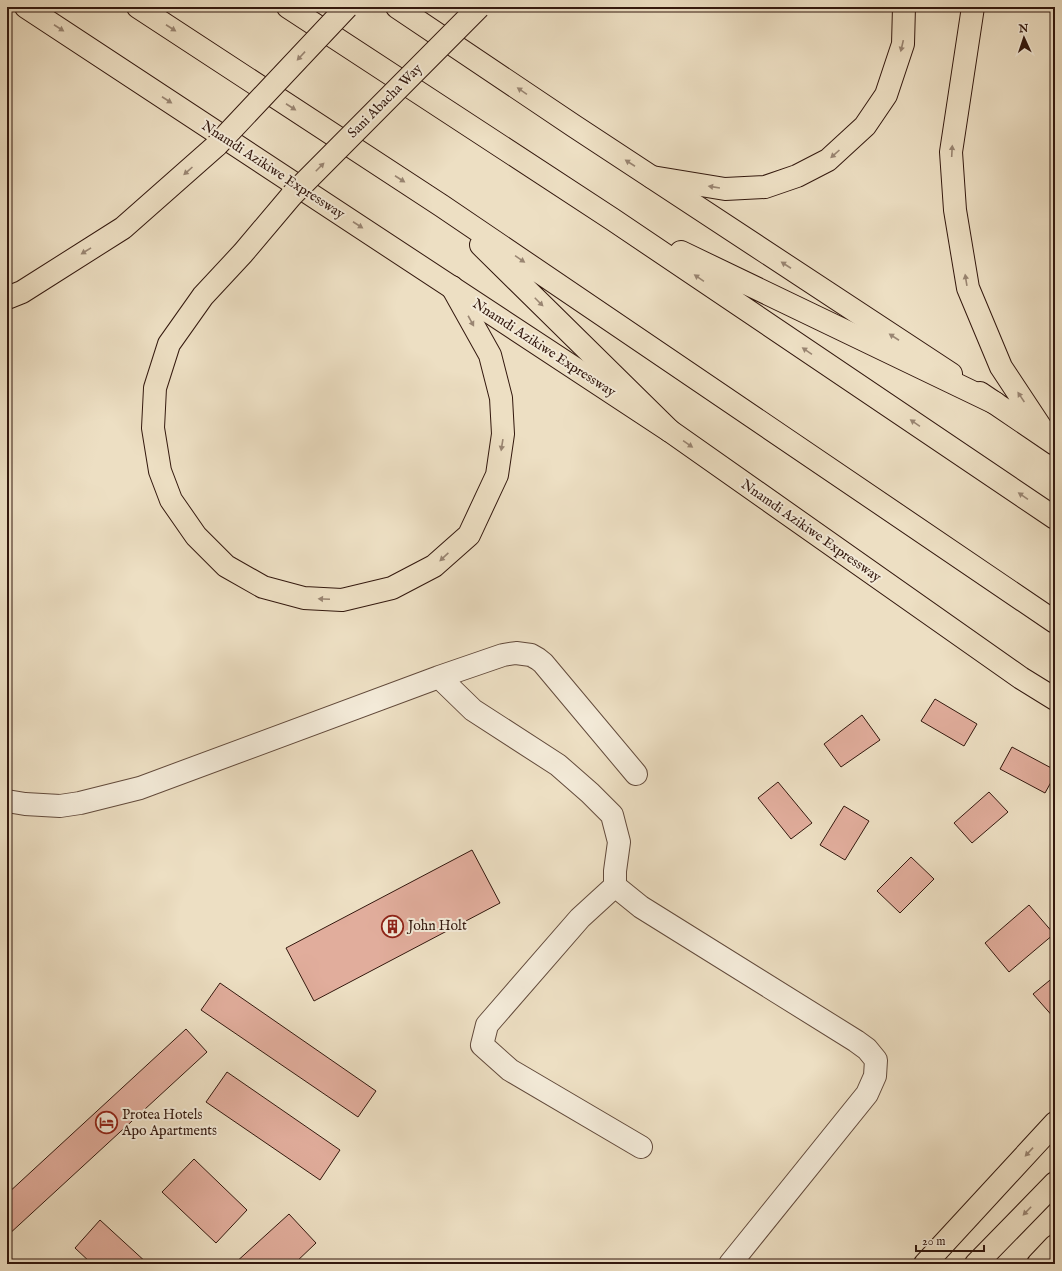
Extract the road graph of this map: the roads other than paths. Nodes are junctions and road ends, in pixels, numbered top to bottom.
1 (26, 7) edge
2 (138, 7) edge
3 (288, 7) edge
4 (347, 7) edge
5 (397, 7) edge
6 (479, 7) edge
7 (904, 7) edge
8 (973, 7) edge
9 (652, 177) junction
10 (442, 206) junction
11 (612, 219) junction
12 (452, 287) junction
13 (7, 298) edge
14 (995, 403) junction
15 (670, 431) junction
16 (1053, 442) edge
17 (1055, 518) edge
18 (1055, 622) edge
19 (439, 677) junction
20 (1055, 699) edge
21 (636, 774) dead end
22 (7, 801) edge
23 (615, 886) junction
24 (1055, 1123) edge
25 (641, 1147) dead end
26 (1055, 1183) edge
27 (1055, 1246) edge
28 (730, 1264) edge
29 (925, 1264) edge
30 (976, 1264) edge
31 (1038, 1264) edge

1 -> 12 main road, Nnamdi Azikiwe Expressway
2 -> 10 main road
3 - 11 main road
4 -> 13 main road, bridge
9 -> 5 main road
12 -> 6 main road, Sani Abacha Way, bridge
7 -> 9 main road
16 -> 8 main road
14 -> 9 main road
10 -> 15 main road
10 -> 18 main road
11 - 14 main road
17 -> 11 main road
12 - 15 main road, Nnamdi Azikiwe Expressway
14 - 16 main road
15 -> 20 main road, Nnamdi Azikiwe Expressway
19 - 21 street
19 - 22 street
19 - 23 street
23 - 25 street
23 - 28 street
24 -> 29 main road
26 -> 30 main road
27 - 31 main road

